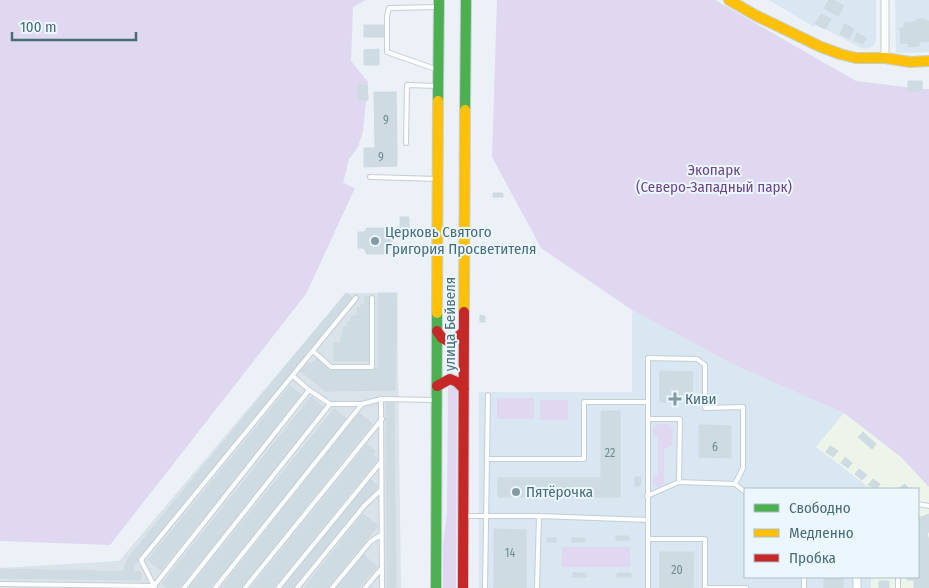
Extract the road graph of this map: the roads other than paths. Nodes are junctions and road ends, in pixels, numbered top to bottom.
1 (466, 0) edge
2 (729, 0) edge
3 (885, 0) edge
4 (439, 4) edge
5 (885, 58) junction
6 (929, 61) edge
7 (438, 70) junction
8 (438, 86) junction
9 (406, 143) dead end
10 (370, 178) dead end
11 (438, 179) junction
12 (356, 298) dead end
13 (372, 298) dead end
14 (437, 331) junction
15 (464, 331) junction
16 (313, 351) junction
17 (293, 376) junction
18 (437, 386) junction
19 (464, 389) junction
20 (309, 390) junction
21 (488, 395) dead end
22 (382, 399) junction
23 (437, 400) junction
24 (648, 402) junction
25 (330, 404) junction
26 (362, 404) junction
27 (382, 419) junction
28 (648, 419) junction
29 (488, 459) junction
30 (382, 461) junction
31 (679, 482) junction
32 (735, 484) junction
33 (382, 490) junction
34 (744, 491) edge
35 (647, 496) junction
36 (464, 516) junction
37 (485, 516) junction
38 (538, 516) junction
39 (648, 520) junction
40 (381, 535) junction
41 (648, 539) junction
42 (381, 569) junction
43 (0, 584) edge
44 (154, 587) edge
45 (184, 588) edge
46 (216, 588) edge
47 (245, 588) edge
48 (278, 588) edge
49 (297, 588) edge
50 (332, 588) edge
51 (365, 588) edge
52 (382, 588) edge
53 (436, 588) edge
54 (463, 588) edge
55 (485, 588) edge
56 (537, 588) edge
57 (648, 588) edge
58 (746, 588) edge

1 - 15 main road, улица Бейвеля
2 - 5 main road
3 - 5 street
4 - 7 main road, улица Бейвеля
4 - 7 lane
5 - 6 main road
7 - 8 main road, улица Бейвеля
8 - 9 lane
8 - 11 main road, улица Бейвеля
10 - 11 lane
11 - 14 main road, улица Бейвеля
12 - 16 lane
13 - 16 lane
14 - 15 main road
14 - 18 main road, улица Бейвеля
15 - 19 main road, улица Бейвеля
16 - 17 lane
17 - 20 lane
17 - 44 lane
18 - 19 main road
18 - 23 main road, улица Бейвеля
19 - 36 main road, улица Бейвеля
20 - 25 lane
20 - 44 lane
21 - 29 lane
22 - 23 lane
22 - 26 lane
22 - 27 lane
23 - 53 main road, улица Бейвеля
24 - 28 lane
24 - 29 lane
24 - 32 lane
25 - 26 lane
25 - 45 lane
26 - 46 lane
27 - 30 lane
27 - 47 lane
28 - 31 lane
28 - 35 lane
29 - 37 lane
30 - 33 lane
30 - 48 lane
31 - 32 lane
31 - 35 lane
32 - 34 lane
33 - 40 lane
33 - 49 lane
35 - 39 lane
36 - 37 lane
36 - 54 main road, улица Бейвеля
37 - 38 lane
37 - 55 lane
38 - 39 lane
38 - 56 lane
39 - 41 lane
40 - 42 lane
40 - 50 lane
41 - 57 lane
41 - 58 lane
42 - 51 lane
42 - 52 lane
43 - 44 lane

